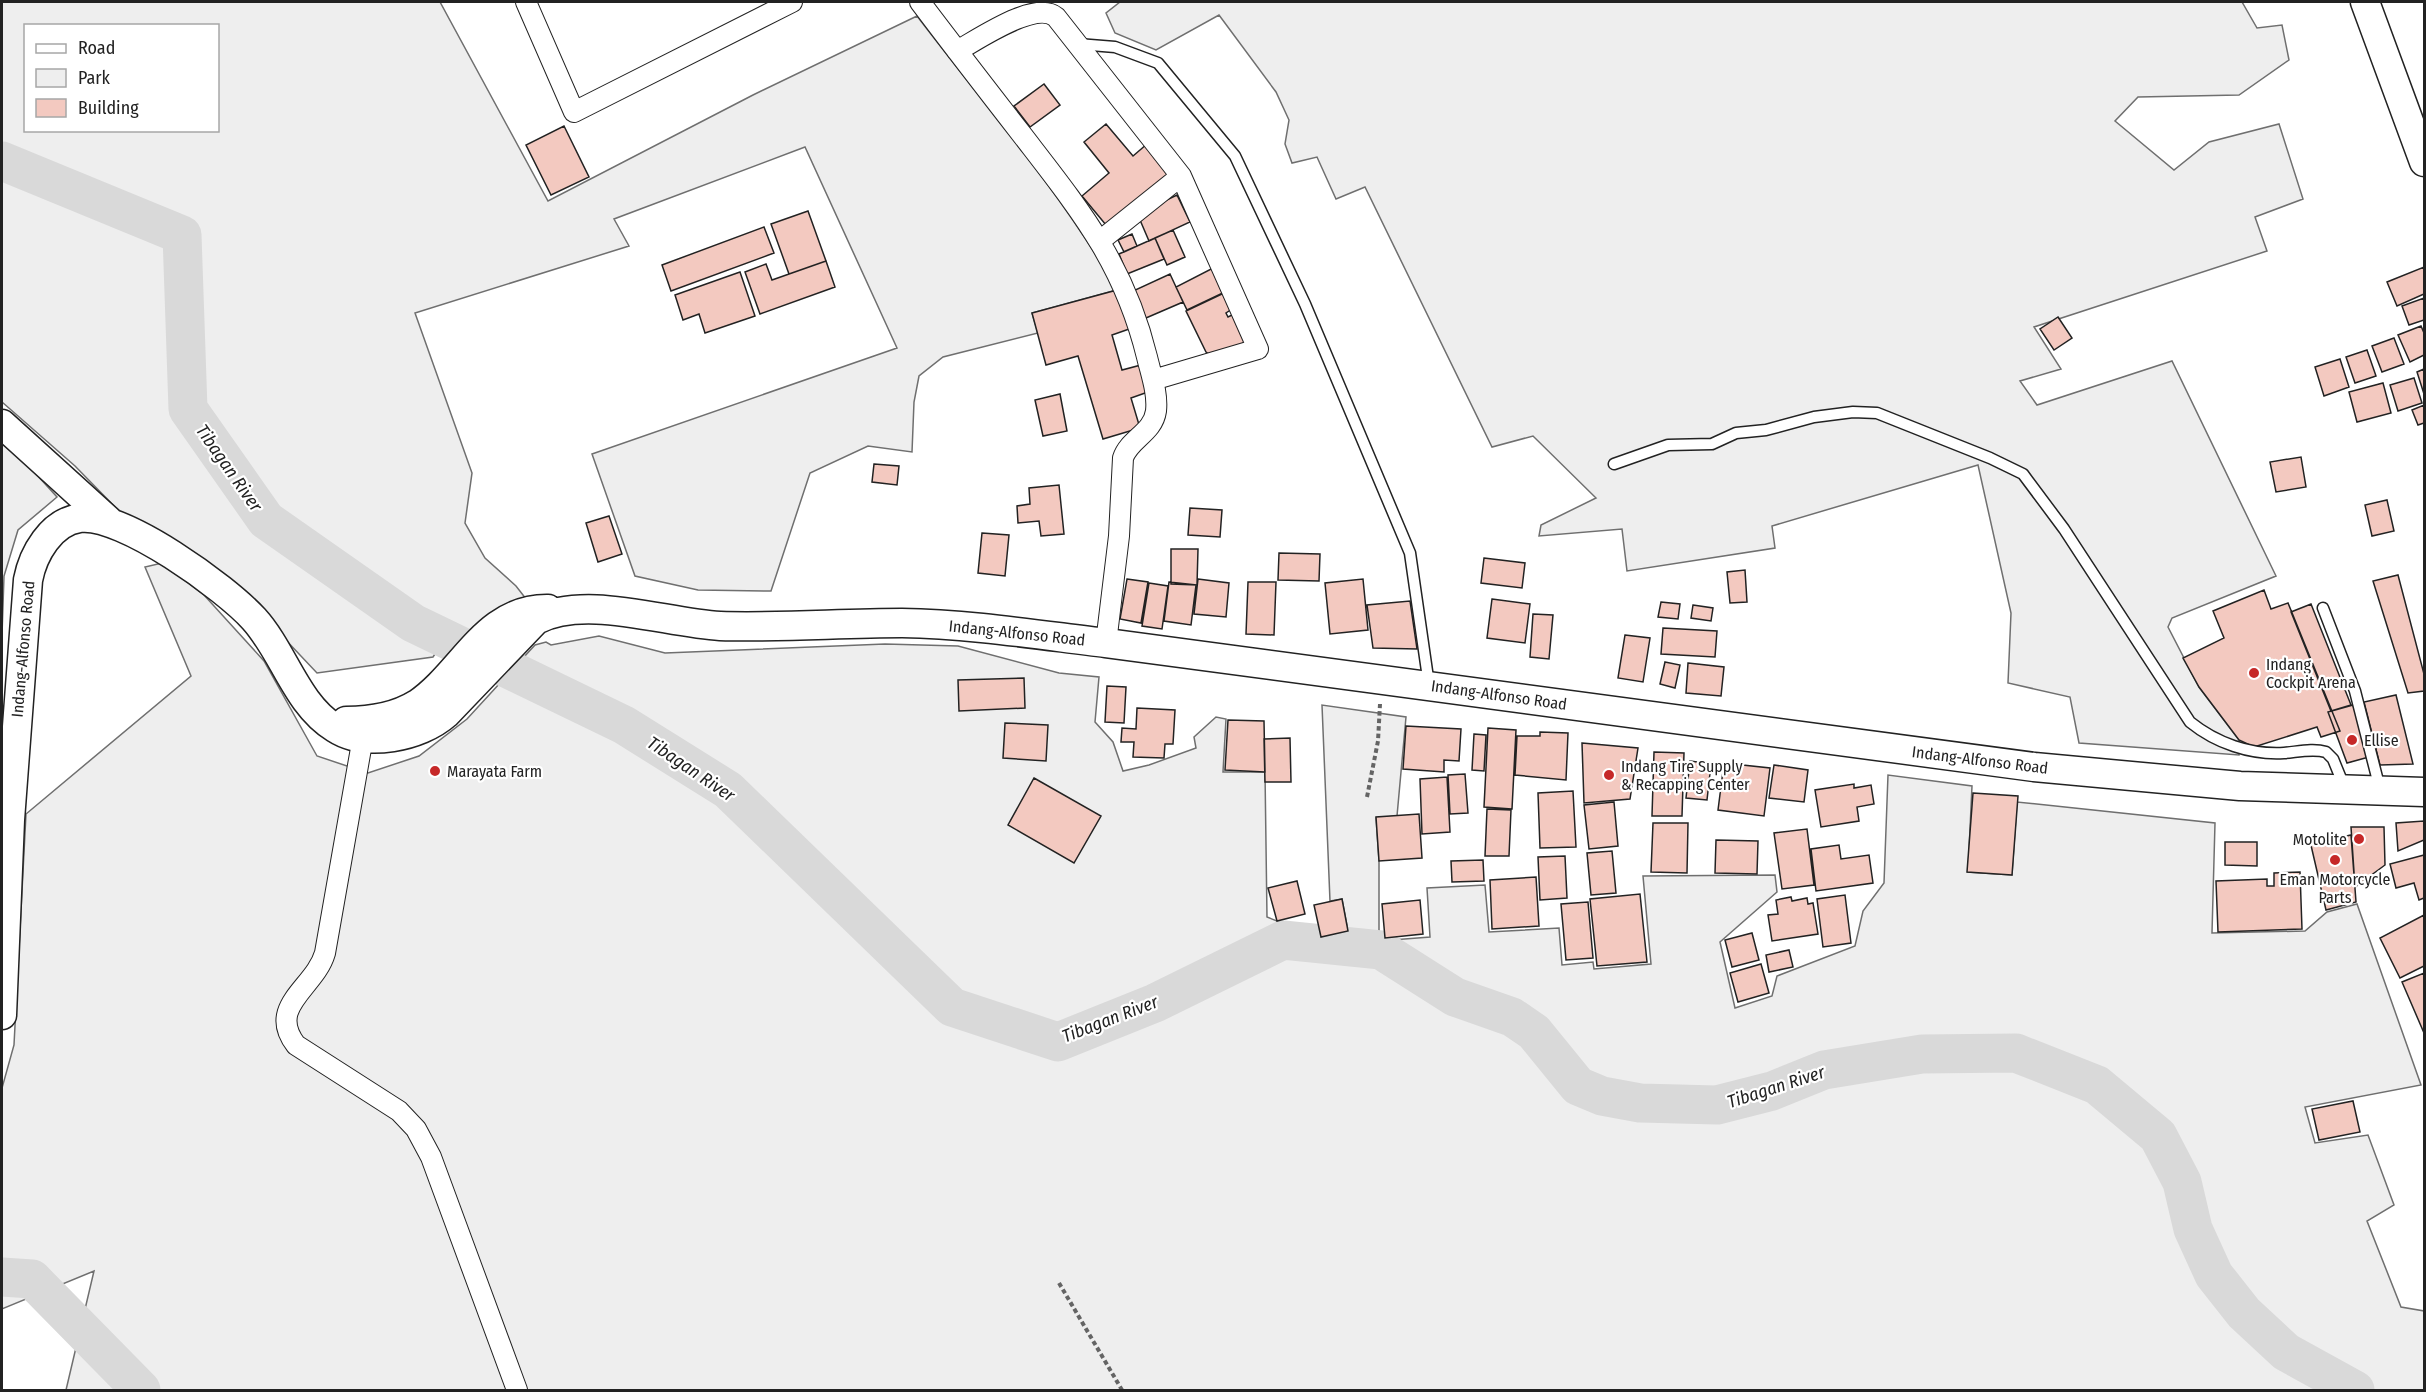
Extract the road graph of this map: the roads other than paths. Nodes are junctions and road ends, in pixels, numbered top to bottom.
1 (526, 2) edge
2 (792, 2) edge
3 (920, 2) edge
4 (2365, 2) edge
5 (1078, 44) junction
6 (957, 51) junction
7 (2424, 162) edge
8 (1181, 176) junction
9 (1101, 240) junction
10 (1153, 380) junction
11 (2, 424) edge
12 (1614, 464) dead end
13 (109, 522) junction
14 (2323, 608) dead end
15 (582, 610) junction
16 (1106, 643) junction
17 (1430, 686) junction
18 (443, 698) junction
19 (318, 714) junction
20 (363, 738) junction
21 (2346, 790) junction
22 (2381, 792) junction
23 (2420, 792) edge
24 (2, 1015) edge
25 (518, 1390) edge

1 - 2 street
3 - 6 street
4 - 7 main road
5 - 6 street
5 - 8 street
5 - 17 lane
6 - 9 street
8 - 9 street
8 - 10 street
9 - 10 street
10 - 16 street
11 - 13 main road
12 - 21 lane
13 - 19 main road, Indang-Alfonso Road
13 - 24 main road, Indang-Alfonso Road
14 - 22 lane
15 - 16 main road, Indang-Alfonso Road
15 - 18 main road, Indang-Alfonso Road
15 - 18 main road, Indang-Alfonso Road
16 - 17 main road, Indang-Alfonso Road
17 - 21 main road, Indang-Alfonso Road
18 - 19 main road, Indang-Alfonso Road
18 - 20 main road, Indang-Alfonso Road
19 - 20 main road, Indang-Alfonso Road
20 - 25 street
21 - 22 main road, Indang-Alfonso Road
22 - 23 main road, Indang-Alfonso Road

